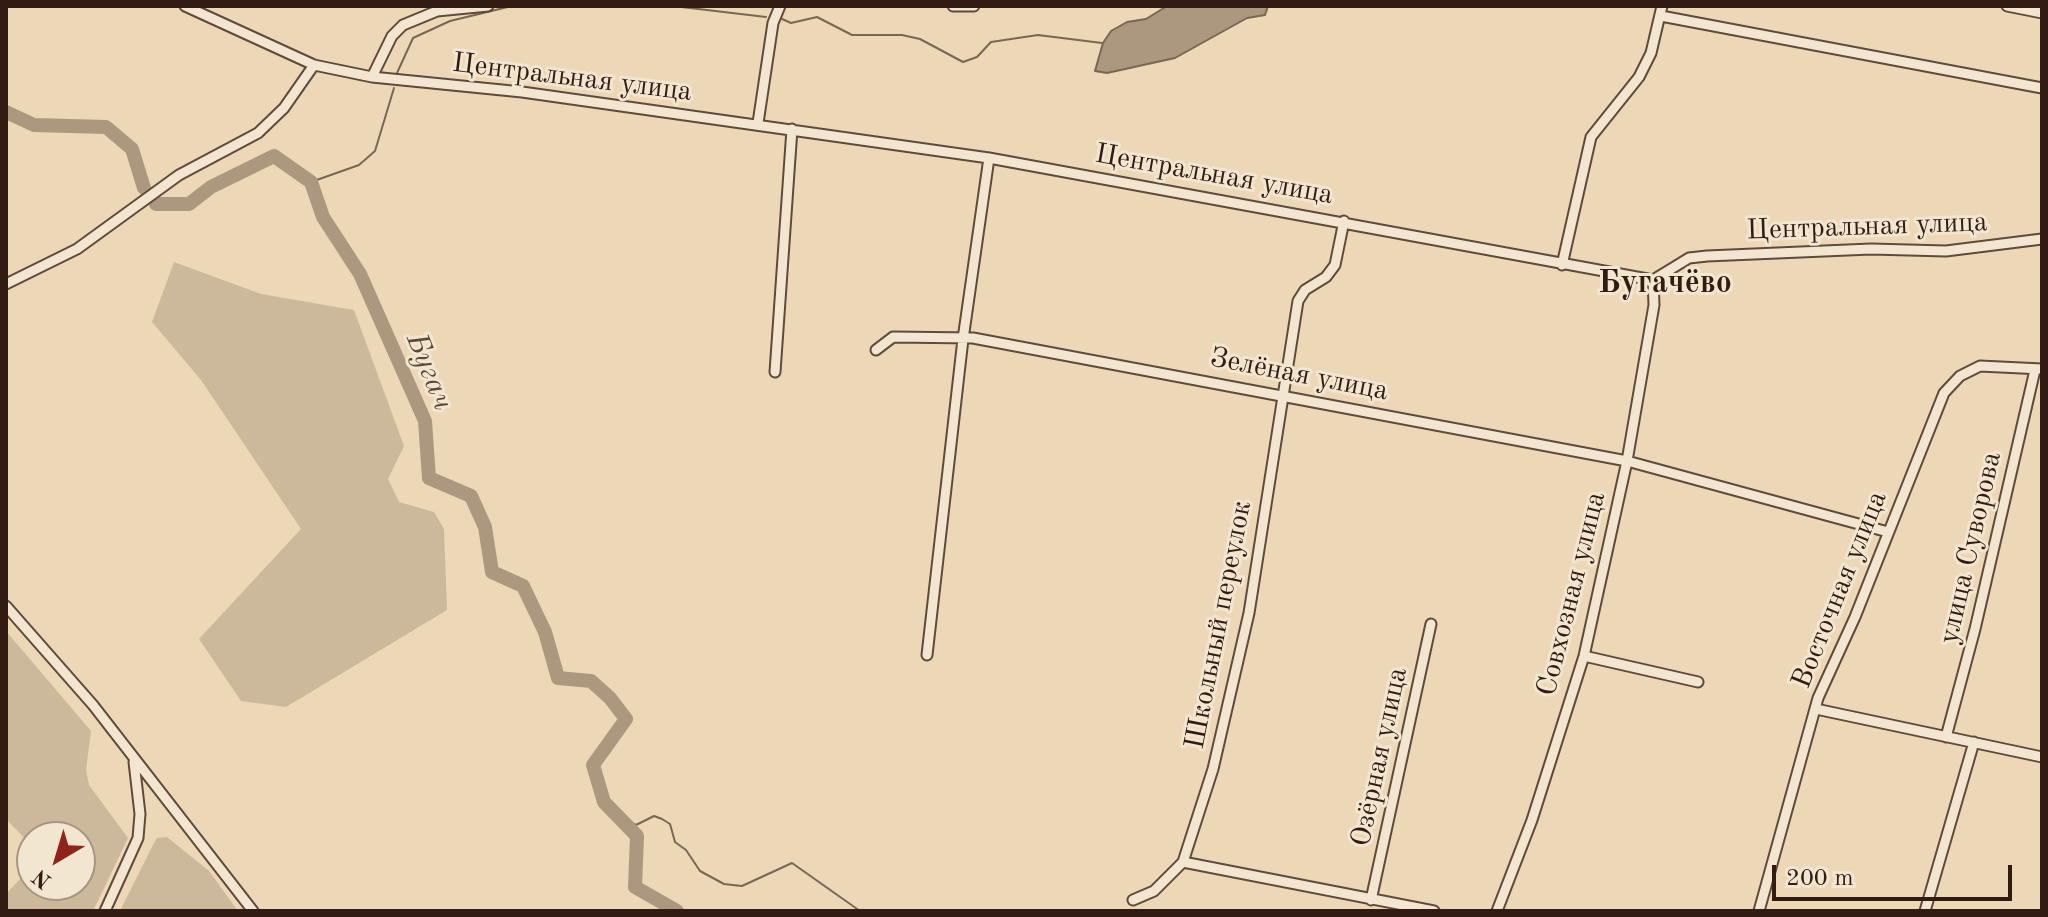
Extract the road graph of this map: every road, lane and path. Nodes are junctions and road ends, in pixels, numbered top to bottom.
1 (185, 6) edge
2 (488, 6) edge
3 (780, 6) edge
4 (953, 6) edge
5 (974, 6) edge
6 (2007, 6) edge
7 (436, 8) edge
8 (1661, 11) edge
9 (2042, 13) edge
10 (314, 65) junction
11 (372, 77) junction
12 (2042, 88) edge
13 (758, 123) junction
14 (792, 129) junction
15 (989, 158) junction
16 (1344, 221) junction
17 (2042, 239) edge
18 (1562, 265) junction
19 (1653, 280) junction
20 (6, 284) edge
21 (963, 339) junction
22 (876, 350) dead end
23 (2039, 369) edge
24 (775, 372) dead end
25 (1285, 394) junction
26 (1627, 461) junction
27 (1888, 532) junction
28 (6, 606) edge
29 (1431, 624) dead end
30 (927, 655) dead end
31 (1584, 656) junction
32 (1698, 682) dead end
33 (1816, 709) junction
34 (1946, 737) junction
35 (1974, 742) junction
36 (2042, 757) edge
37 (134, 759) junction
38 (1183, 862) junction
39 (1133, 900) dead end
40 (1371, 900) junction
41 (105, 911) edge
42 (253, 911) edge
43 (1434, 911) edge
44 (1497, 911) edge
45 (1759, 911) edge
46 (1925, 911) edge

1 - 10 street, Центральная улица
2 - 7 street, Центральная улица
3 - 13 street
4 - 5 street
6 - 9 street
7 - 11 street, Центральная улица
8 - 12 street
8 - 18 street
10 - 11 street, Центральная улица
10 - 20 street
11 - 13 street, Центральная улица
13 - 14 street, Центральная улица
14 - 15 street, Центральная улица
14 - 24 street
15 - 16 street, Центральная улица
15 - 21 street
16 - 18 street, Центральная улица
16 - 25 street, Школьный переулок
17 - 19 street, Центральная улица
18 - 19 street, Центральная улица
19 - 26 street, Совхозная улица
21 - 22 street, Зелёная улица
21 - 25 street, Зелёная улица
21 - 30 street
23 - 27 street, Восточная улица
23 - 34 street, улица Суворова
25 - 26 street, Зелёная улица
25 - 38 street, Школьный переулок
26 - 27 street, Зелёная улица
26 - 31 street, Совхозная улица
27 - 33 street, Восточная улица
28 - 37 street
29 - 40 street, Озёрная улица
31 - 32 street
31 - 44 street, Совхозная улица
33 - 34 street
33 - 45 street, Восточная улица
34 - 35 street
35 - 36 street
35 - 46 street
37 - 41 street
37 - 42 street
38 - 39 street
38 - 40 street
40 - 43 street

